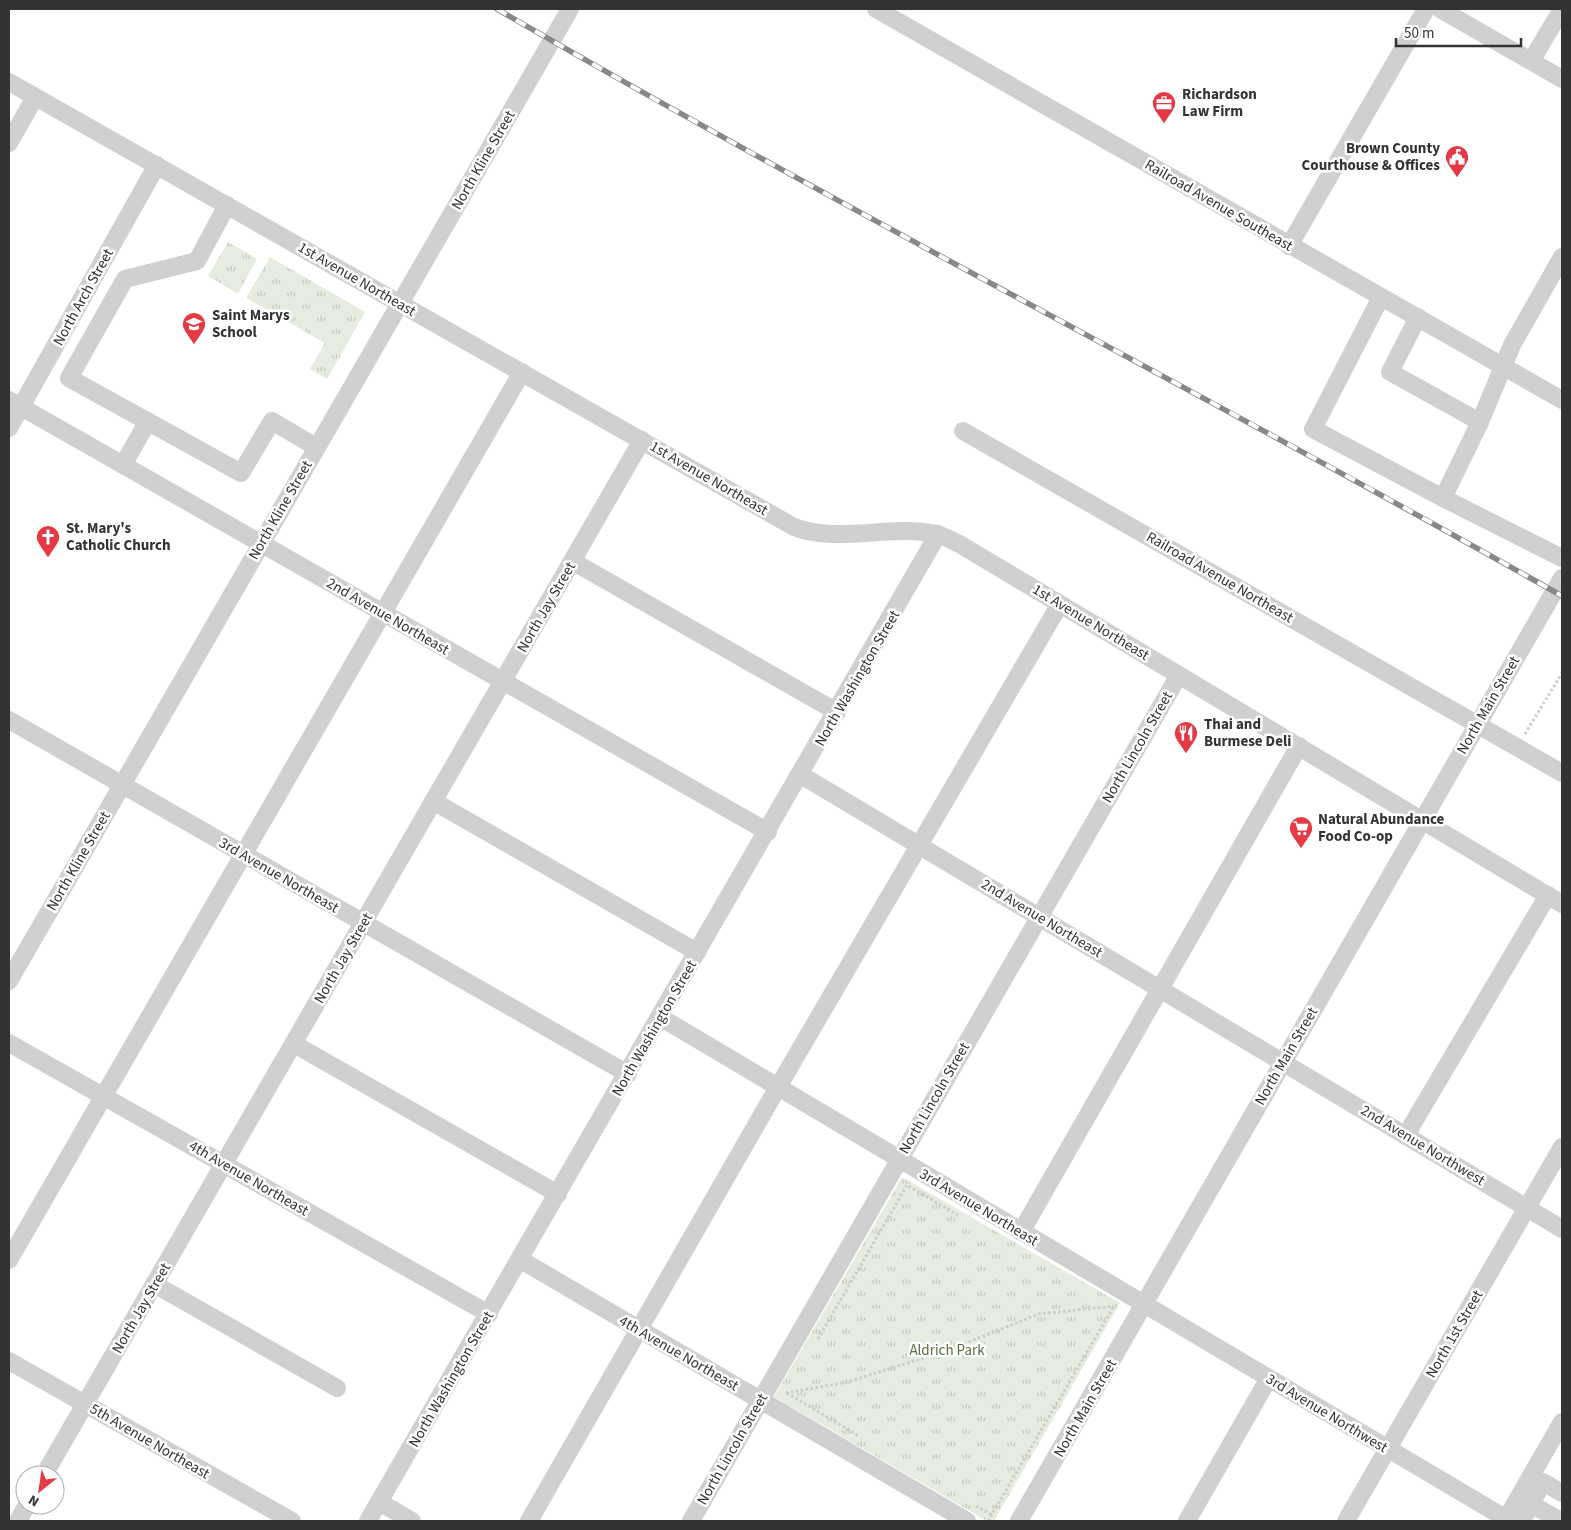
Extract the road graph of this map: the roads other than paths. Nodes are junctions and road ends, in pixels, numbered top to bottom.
1 (570, 9) edge
2 (876, 9) edge
3 (1426, 9) edge
4 (1440, 9) edge
5 (1562, 9) edge
6 (1532, 61) junction
7 (1562, 79) edge
8 (9, 82) edge
9 (35, 96) junction
10 (9, 143) edge
11 (157, 165) junction
12 (228, 205) junction
13 (1289, 246) junction
14 (1562, 257) edge
15 (101, 266) junction
16 (125, 279) junction
17 (1381, 297) junction
18 (400, 304) junction
19 (1418, 318) junction
20 (1503, 368) junction
21 (522, 372) junction
22 (1562, 400) edge
23 (15, 403) edge
24 (148, 422) junction
25 (1480, 422) junction
26 (9, 428) edge
27 (962, 431) dead end
28 (642, 440) junction
29 (316, 447) junction
30 (122, 465) junction
31 (1443, 498) junction
32 (938, 534) junction
33 (260, 543) junction
34 (1562, 558) edge
35 (572, 561) junction
36 (1558, 585) edge
37 (1060, 604) junction
38 (382, 613) junction
39 (1179, 675) junction
40 (502, 682) junction
41 (837, 712) junction
42 (9, 720) edge
43 (1477, 724) junction
44 (1299, 746) junction
45 (1562, 773) edge
46 (801, 775) junction
47 (122, 784) junction
48 (433, 801) junction
49 (1422, 819) junction
50 (768, 832) junction
51 (919, 846) junction
52 (243, 854) junction
53 (1555, 900) edge
54 (1038, 917) junction
55 (363, 923) junction
56 (698, 952) junction
57 (9, 981) edge
58 (1160, 988) junction
59 (660, 1016) junction
60 (9, 1043) edge
61 (294, 1044) junction
62 (1283, 1061) junction
63 (628, 1074) junction
64 (778, 1087) junction
65 (104, 1096) junction
66 (1406, 1135) junction
67 (1562, 1147) edge
68 (899, 1159) junction
69 (224, 1164) junction
70 (558, 1194) junction
71 (1527, 1208) junction
72 (1562, 1229) edge
73 (1021, 1232) junction
74 (9, 1260) edge
75 (520, 1260) junction
76 (154, 1284) junction
77 (1144, 1304) junction
78 (489, 1314) junction
79 (639, 1329) junction
80 (9, 1361) edge
81 (1269, 1378) junction
82 (338, 1388) dead end
83 (760, 1400) junction
84 (85, 1404) junction
85 (1562, 1422) edge
86 (1388, 1449) junction
87 (50, 1465) edge
88 (1562, 1493) edge
89 (379, 1502) junction
90 (1532, 1504) junction
91 (697, 1519) edge
92 (292, 1521) edge
93 (368, 1521) edge
94 (412, 1521) edge
95 (530, 1521) edge
96 (967, 1521) edge
97 (1019, 1521) edge
98 (1187, 1521) edge
99 (1346, 1521) edge
100 (1511, 1521) edge
101 (1561, 1521) edge

1 - 18 street, North Kline Street
2 - 13 street, Railroad Avenue Southeast
3 - 13 street
4 - 6 street
5 - 6 street
6 - 7 street
8 - 9 street, 1st Avenue Northeast
9 - 10 street
9 - 11 street, 1st Avenue Northeast
11 - 12 street, 1st Avenue Northeast
11 - 15 street, North Arch Street
12 - 16 street
12 - 18 street, 1st Avenue Northeast
13 - 17 street, Railroad Avenue Southeast
14 - 20 street
15 - 16 street
15 - 23 street, North Arch Street
16 - 24 street
17 - 19 street, Railroad Avenue Southeast
17 - 31 street
18 - 21 street, 1st Avenue Northeast
18 - 29 street, North Kline Street
19 - 20 street, Railroad Avenue Southeast
19 - 25 street
20 - 22 street, Railroad Avenue Southeast
20 - 25 street
21 - 28 street, 1st Avenue Northeast
21 - 38 street
23 - 26 street, North Arch Street
23 - 30 street, 2nd Avenue Northeast
24 - 29 street
24 - 30 street
25 - 31 street
27 - 43 street, Railroad Avenue Northeast
28 - 32 street, 1st Avenue Northeast
28 - 35 street, North Jay Street
29 - 33 street, North Kline Street
30 - 33 street, 2nd Avenue Northeast
31 - 34 street
32 - 37 street, 1st Avenue Northeast
32 - 41 street, North Washington Street
33 - 38 street, 2nd Avenue Northeast
33 - 47 street, North Kline Street
35 - 40 street, North Jay Street
35 - 41 street
36 - 43 street, North Main Street
37 - 39 street, 1st Avenue Northeast
37 - 51 street
38 - 40 street, 2nd Avenue Northeast
38 - 52 street
39 - 44 street, 1st Avenue Northeast
39 - 54 street, North Lincoln Street
40 - 48 street, North Jay Street
40 - 50 street, 2nd Avenue Northeast
41 - 46 street, North Washington Street
42 - 47 street, 3rd Avenue Northeast
43 - 45 street, Railroad Avenue Northeast
43 - 49 street, North Main Street
44 - 49 street, 1st Avenue Northeast
44 - 58 street
46 - 50 street, North Washington Street
46 - 51 street, 2nd Avenue Northeast
47 - 52 street, 3rd Avenue Northeast
47 - 57 street, North Kline Street
48 - 55 street, North Jay Street
48 - 56 street
49 - 53 street, 1st Avenue Northeast
49 - 62 street, North Main Street
50 - 56 street, North Washington Street
51 - 54 street, 2nd Avenue Northeast
51 - 64 street
52 - 55 street, 3rd Avenue Northeast
52 - 65 street
53 - 66 street
54 - 58 street, 2nd Avenue Northeast
54 - 68 street, North Lincoln Street
55 - 61 street, North Jay Street
55 - 63 street, 3rd Avenue Northeast
56 - 59 street, North Washington Street
58 - 62 street, 2nd Avenue Northeast
58 - 73 street
59 - 63 street, North Washington Street
59 - 64 street, 3rd Avenue Northeast
60 - 65 street, 4th Avenue Northeast
61 - 69 street, North Jay Street
61 - 70 street
62 - 66 street, 2nd Avenue Northwest
62 - 77 street, North Main Street
63 - 70 street, North Washington Street
64 - 68 street, 3rd Avenue Northeast
64 - 79 street
65 - 69 street, 4th Avenue Northeast
65 - 74 street
66 - 71 street, 2nd Avenue Northwest
67 - 71 street, North 1st Street
68 - 73 street, 3rd Avenue Northeast
68 - 83 street, North Lincoln Street
69 - 76 street, North Jay Street
69 - 78 street, 4th Avenue Northeast
70 - 75 street, North Washington Street
71 - 72 street, 2nd Avenue Northwest
71 - 86 street, North 1st Street
73 - 77 street, 3rd Avenue Northeast
75 - 78 street, North Washington Street
75 - 79 street, 4th Avenue Northeast
76 - 82 street
76 - 84 street, North Jay Street
77 - 81 street, 3rd Avenue Northwest
77 - 97 street, North Main Street
78 - 89 street, North Washington Street
79 - 83 street, 4th Avenue Northeast
79 - 95 street
80 - 84 street, 5th Avenue Northeast
81 - 86 street, 3rd Avenue Northwest
81 - 98 street
83 - 91 street, North Lincoln Street
83 - 96 street, 4th Avenue Northeast
84 - 87 street, North Jay Street
84 - 92 street, 5th Avenue Northeast
85 - 100 street
86 - 99 street, North 1st Street
86 - 100 street, 3rd Avenue Northwest
88 - 90 street
89 - 93 street, North Washington Street
89 - 94 street
90 - 100 street
90 - 101 street

